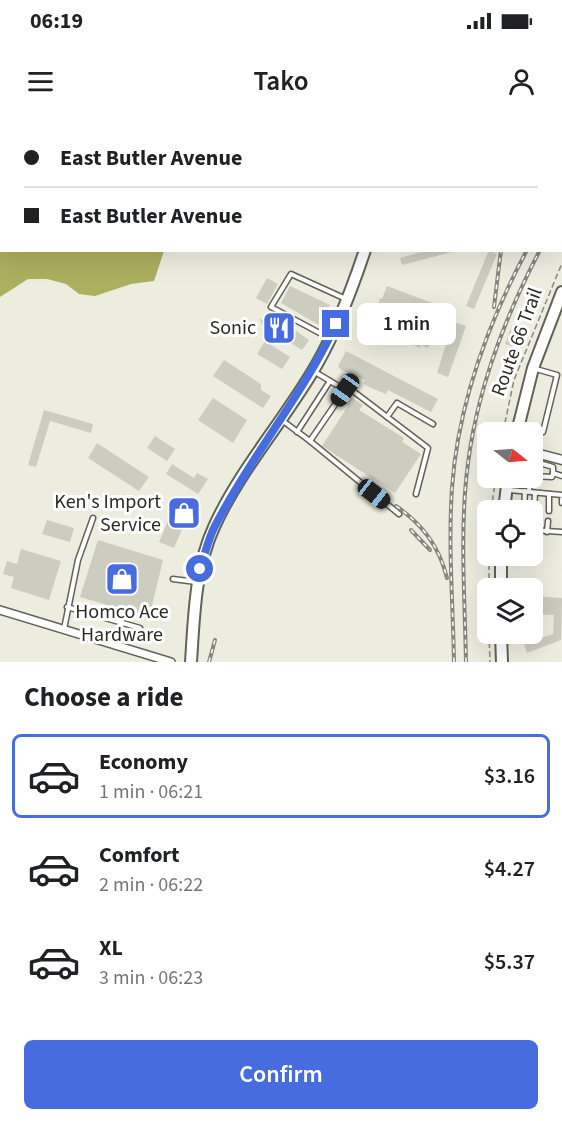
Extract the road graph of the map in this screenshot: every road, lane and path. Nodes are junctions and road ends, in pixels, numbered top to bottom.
1 (364, 252) edge
2 (562, 263) edge
3 (562, 292) edge
4 (346, 300) junction
5 (330, 338) junction
6 (533, 368) junction
7 (312, 371) junction
8 (330, 381) junction
9 (345, 390) junction
10 (387, 417) junction
11 (280, 419) junction
12 (505, 422) edge
13 (520, 422) edge
14 (433, 424) dead end
15 (297, 432) junction
16 (543, 432) dead end
17 (310, 441) junction
18 (543, 458) edge
19 (562, 460) edge
20 (543, 462) edge
21 (553, 473) junction
22 (562, 476) edge
23 (543, 477) edge
24 (506, 488) edge
25 (528, 488) edge
26 (506, 491) junction
27 (527, 491) junction
28 (535, 493) junction
29 (416, 494) dead end
30 (549, 494) junction
31 (562, 497) edge
32 (505, 500) edge
33 (526, 500) edge
34 (535, 500) edge
35 (562, 503) edge
36 (549, 511) dead end
37 (399, 514) dead end
38 (93, 518) dead end
39 (548, 521) dead end
40 (560, 530) edge
41 (543, 531) edge
42 (547, 532) junction
43 (173, 579) dead end
44 (199, 583) junction
45 (67, 607) junction
46 (0, 610) edge
47 (140, 628) dead end
48 (63, 629) junction
49 (489, 644) edge
50 (501, 644) edge
51 (171, 662) edge
52 (192, 662) edge
53 (490, 662) edge
54 (501, 662) edge

1 - 4 main road
2 - 12 path, Route 66 Trail
3 - 6 main road
4 - 5 main road
4 - 5 lane
5 - 7 main road
6 - 13 main road
6 - 16 lane
7 - 8 lane
7 - 11 main road
8 - 9 lane
8 - 15 lane
9 - 10 lane
9 - 17 lane
10 - 14 lane
10 - 29 lane
11 - 15 lane
11 - 44 main road
15 - 17 lane
17 - 37 lane
18 - 19 street
20 - 21 lane
21 - 22 lane
21 - 23 lane
24 - 26 main road
25 - 27 lane
26 - 27 lane
26 - 32 main road
27 - 28 lane
27 - 33 lane
28 - 30 lane
28 - 34 lane
30 - 31 lane
30 - 36 lane
31 - 35 lane
38 - 45 lane
39 - 42 lane
40 - 42 lane
41 - 42 lane
43 - 44 lane
44 - 52 main road
45 - 47 lane
45 - 48 lane
46 - 48 street
48 - 51 street
49 - 53 path
50 - 54 main road

